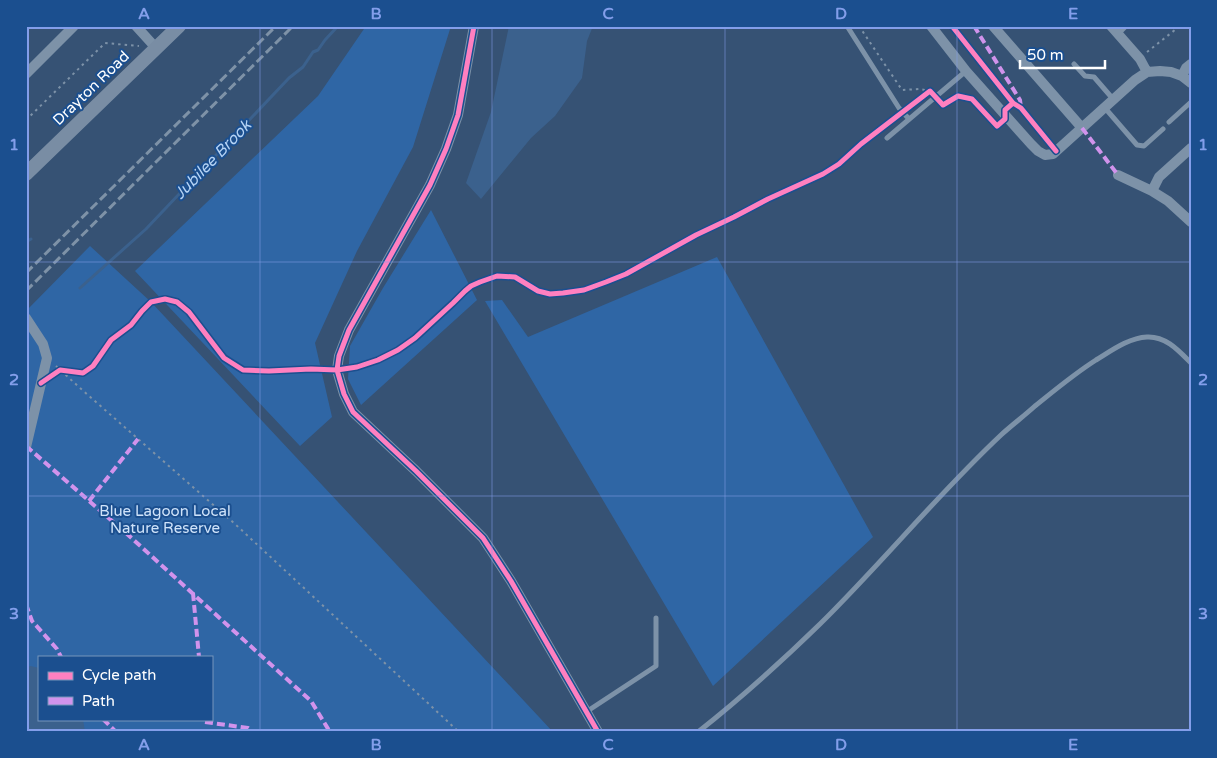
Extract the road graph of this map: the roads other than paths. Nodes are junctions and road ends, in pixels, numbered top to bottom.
1 (74, 26) edge
2 (136, 26) edge
3 (179, 26) edge
4 (474, 26) edge
5 (847, 26) edge
6 (931, 26) edge
7 (993, 26) edge
8 (1126, 26) edge
9 (1115, 30) edge
10 (156, 48) junction
11 (1074, 64) dead end
12 (1191, 64) edge
13 (966, 70) junction
14 (1147, 72) junction
15 (26, 74) edge
16 (1182, 76) junction
17 (1191, 83) edge
18 (1114, 99) junction
19 (1191, 102) edge
20 (1104, 107) junction
21 (909, 119) junction
22 (1169, 122) dead end
23 (1082, 128) junction
24 (1163, 129) dead end
25 (887, 138) dead end
26 (1191, 148) edge
27 (26, 174) edge
28 (1118, 175) dead end
29 (1152, 191) junction
30 (1191, 222) edge
31 (26, 318) edge
32 (1191, 363) edge
33 (26, 447) edge
34 (656, 618) dead end
35 (586, 712) junction
36 (598, 732) edge
37 (698, 732) edge

1 - 15 street
2 - 10 street
3 - 10 street, Drayton Road
4 - 35 street
5 - 21 lane
6 - 13 street
7 - 23 street
8 - 9 lane
9 - 14 street
10 - 27 street, Drayton Road
11 - 18 lane
12 - 16 street
13 - 21 lane
13 - 23 street
14 - 16 street
14 - 18 street
16 - 17 street
18 - 20 street
19 - 22 lane
20 - 23 street
20 - 24 lane
21 - 25 lane
26 - 29 street
28 - 29 street
29 - 30 street
31 - 33 street
32 - 37 lane
34 - 35 lane
35 - 36 street

